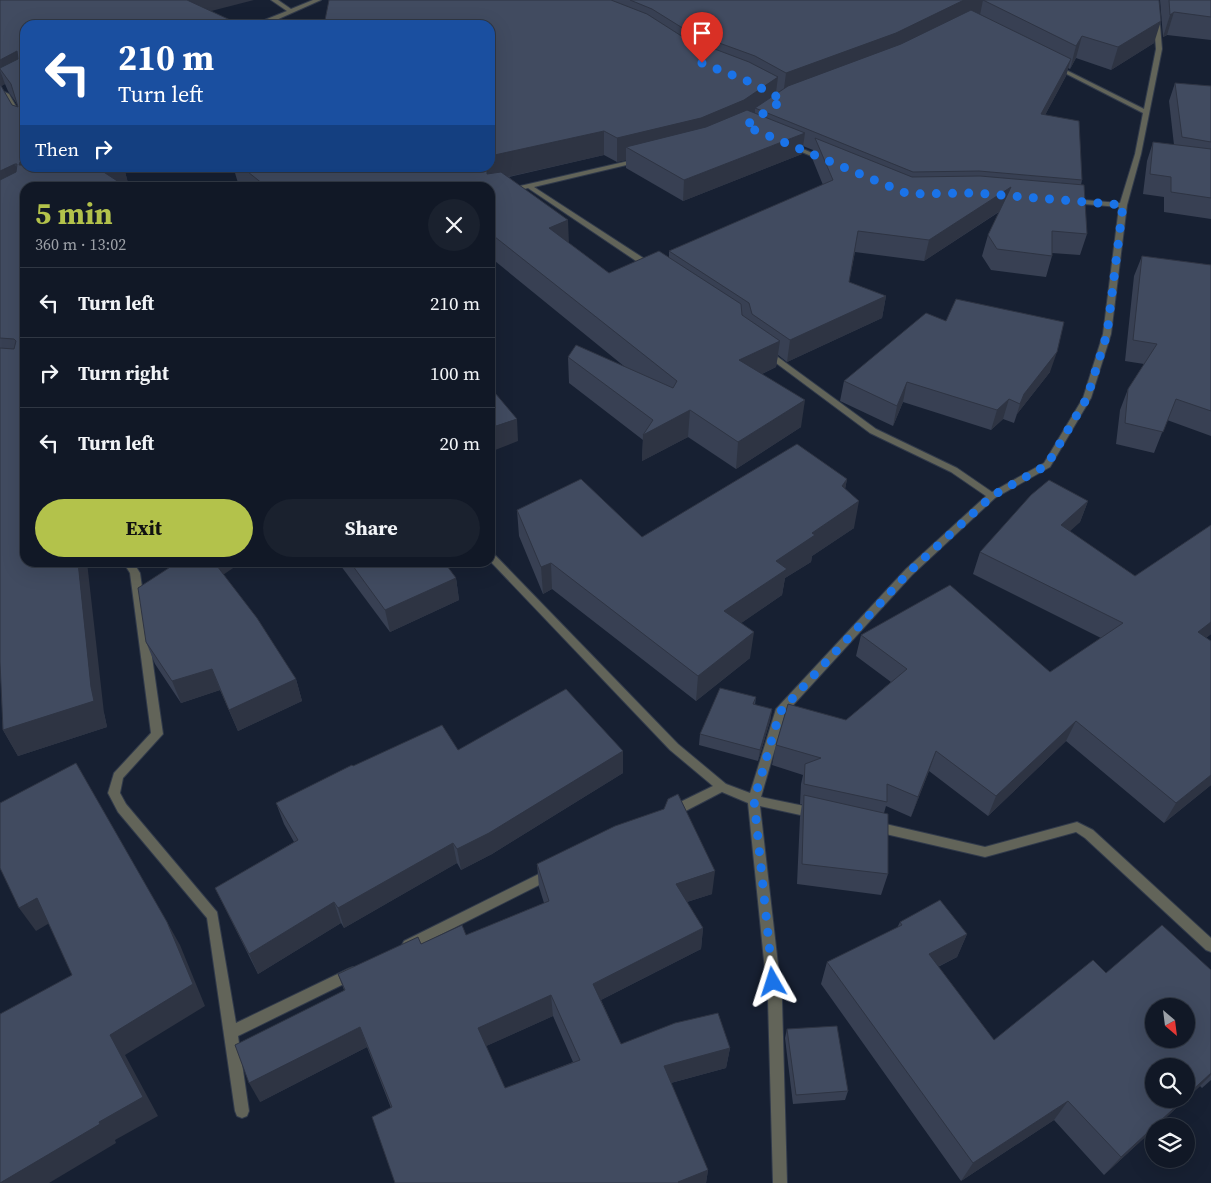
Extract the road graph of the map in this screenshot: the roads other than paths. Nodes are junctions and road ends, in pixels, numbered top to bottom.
1 (274, 0) edge
2 (318, 0) edge
3 (1155, 0) edge
4 (291, 11) junction
5 (269, 20) edge
6 (1053, 65) edge
7 (8, 87) edge
8 (0, 91) edge
9 (1147, 113) junction
10 (20, 119) edge
11 (780, 142) edge
12 (1138, 154) junction
13 (1147, 156) dead end
14 (645, 159) edge
15 (835, 164) edge
16 (530, 188) junction
17 (495, 194) edge
18 (1064, 200) edge
19 (1123, 205) junction
20 (661, 274) edge
21 (760, 349) edge
22 (992, 496) junction
23 (495, 560) edge
24 (131, 567) edge
25 (722, 787) junction
26 (754, 800) junction
27 (822, 815) edge
28 (660, 818) edge
29 (870, 826) edge
30 (563, 867) edge
31 (1211, 946) edge
32 (395, 952) edge
33 (368, 965) edge
34 (230, 1033) junction
35 (242, 1111) dead end
36 (780, 1183) edge

1 - 4 street
2 - 4 street
3 - 9 street
4 - 5 street
6 - 9 street
7 - 8 street
8 - 10 street
9 - 12 street
11 - 15 street
12 - 13 street
12 - 19 street
14 - 16 street
16 - 17 street
16 - 20 street
18 - 19 street
19 - 22 street
21 - 22 street
22 - 26 street
23 - 25 street
24 - 34 street
25 - 26 street
25 - 28 street
26 - 27 street
26 - 36 street
29 - 31 street
30 - 32 street
33 - 34 street
34 - 35 street

